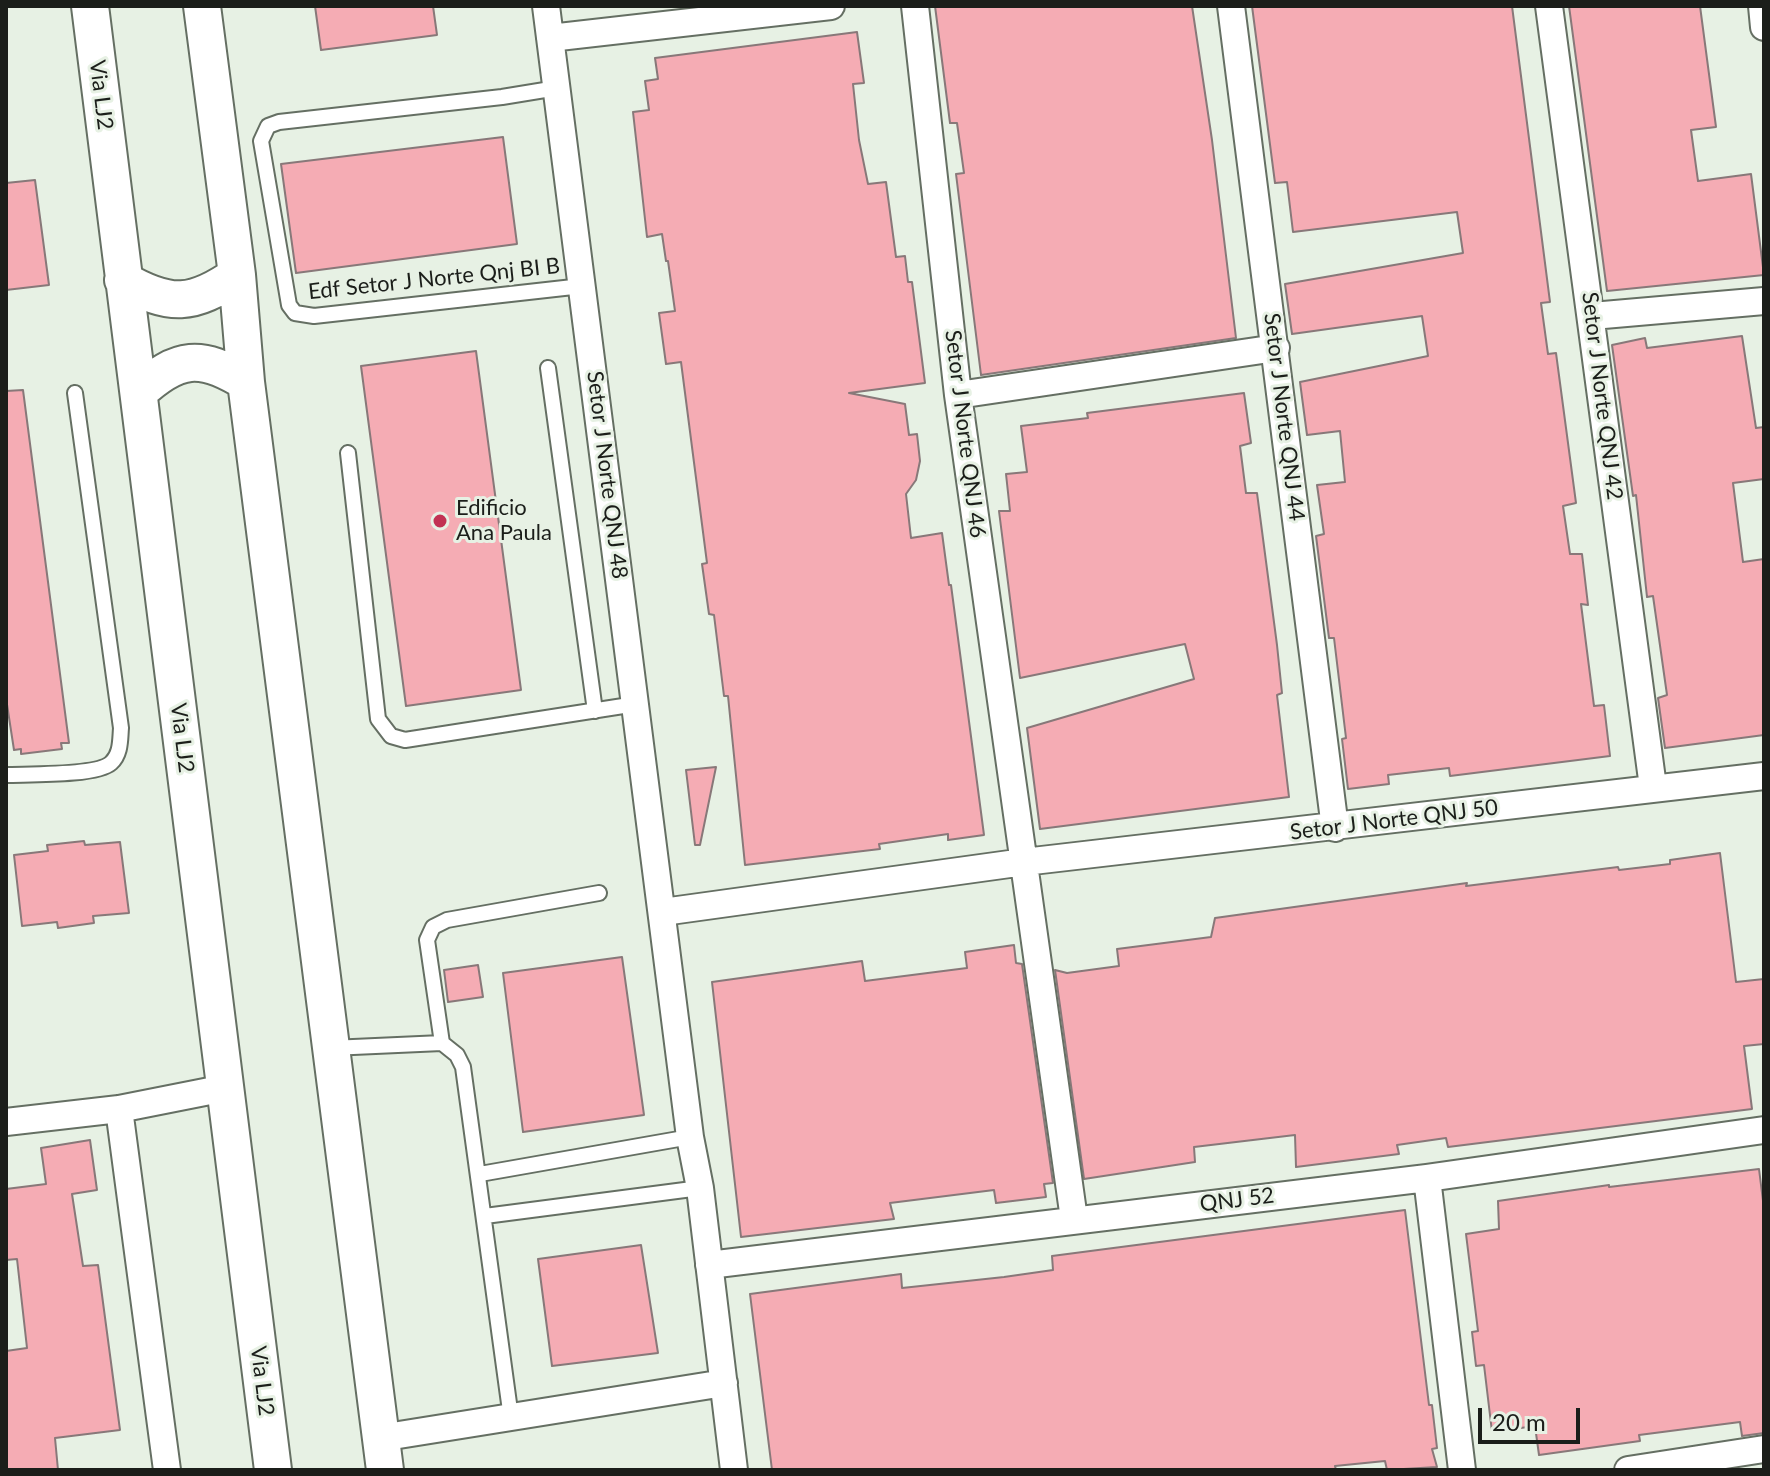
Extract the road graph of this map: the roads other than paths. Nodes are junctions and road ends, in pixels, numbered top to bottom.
1 (90, 6) edge
2 (202, 6) edge
3 (546, 6) edge
4 (831, 6) edge
5 (915, 6) edge
6 (1231, 6) edge
7 (1549, 6) edge
8 (1762, 6) edge
9 (1764, 27) edge
10 (550, 38) junction
11 (557, 88) junction
12 (237, 275) junction
13 (123, 280) junction
14 (582, 286) junction
15 (1764, 301) edge
16 (1592, 316) junction
17 (1276, 348) junction
18 (548, 368) dead end
19 (246, 382) junction
20 (139, 392) junction
21 (75, 393) dead end
22 (958, 395) junction
23 (348, 453) dead end
24 (636, 704) junction
25 (595, 711) junction
26 (6, 775) edge
27 (1764, 776) edge
28 (1653, 787) junction
29 (1335, 828) junction
30 (1024, 862) junction
31 (599, 893) dead end
32 (663, 912) junction
33 (442, 1043) junction
34 (331, 1048) junction
35 (225, 1088) junction
36 (119, 1109) junction
37 (6, 1122) edge
38 (1764, 1130) edge
39 (690, 1137) junction
40 (480, 1174) junction
41 (1427, 1178) junction
42 (700, 1188) junction
43 (485, 1216) junction
44 (1074, 1219) junction
45 (709, 1265) junction
46 (724, 1383) junction
47 (511, 1418) junction
48 (1764, 1449) edge
49 (382, 1454) edge
50 (167, 1470) edge
51 (273, 1470) edge
52 (734, 1470) edge
53 (1462, 1470) edge
54 (1628, 1470) edge

1 - 13 main road, Via LJ2
2 - 12 main road
3 - 10 street, Setor J Norte QNJ 48
4 - 10 street
5 - 22 street, Setor J Norte QNJ 46
6 - 17 street, Setor J Norte QNJ 44
7 - 16 street, Setor J Norte QNJ 42
8 - 9 street
10 - 11 street, Setor J Norte QNJ 48
11 - 14 street, Setor J Norte QNJ 48
11 - 14 lane, Edf Setor J Norte Qnj BI B
12 - 13 main road
12 - 19 main road
13 - 20 main road, Via LJ2
14 - 24 street, Setor J Norte QNJ 48
15 - 16 street
16 - 28 street, Setor J Norte QNJ 42
17 - 22 street
17 - 29 street, Setor J Norte QNJ 44
18 - 25 lane
19 - 20 main road
19 - 34 main road
20 - 35 main road, Via LJ2
21 - 26 lane
22 - 30 street, Setor J Norte QNJ 46
23 - 25 lane
24 - 25 lane
24 - 32 street, Setor J Norte QNJ 48
27 - 28 street, Setor J Norte QNJ 50
28 - 29 street, Setor J Norte QNJ 50
29 - 30 street, Setor J Norte QNJ 50
30 - 32 street, Setor J Norte QNJ 50
30 - 44 street, Setor J Norte QNJ 46
31 - 33 lane
32 - 39 street, Setor J Norte QNJ 48
33 - 34 lane
33 - 40 lane
34 - 49 main road
35 - 36 street
35 - 51 main road, Via LJ2
36 - 37 street
36 - 50 street
38 - 41 street, QNJ 52
39 - 40 lane
39 - 42 street, Setor J Norte QNJ 48
40 - 43 lane
41 - 44 street, QNJ 52
41 - 53 street
42 - 43 lane
42 - 45 street, Setor J Norte QNJ 48
43 - 47 lane
44 - 45 street, QNJ 52
45 - 46 street, Setor J Norte QNJ 48
46 - 47 street
46 - 52 street, Setor J Norte QNJ 48
47 - 49 street
48 - 54 street

